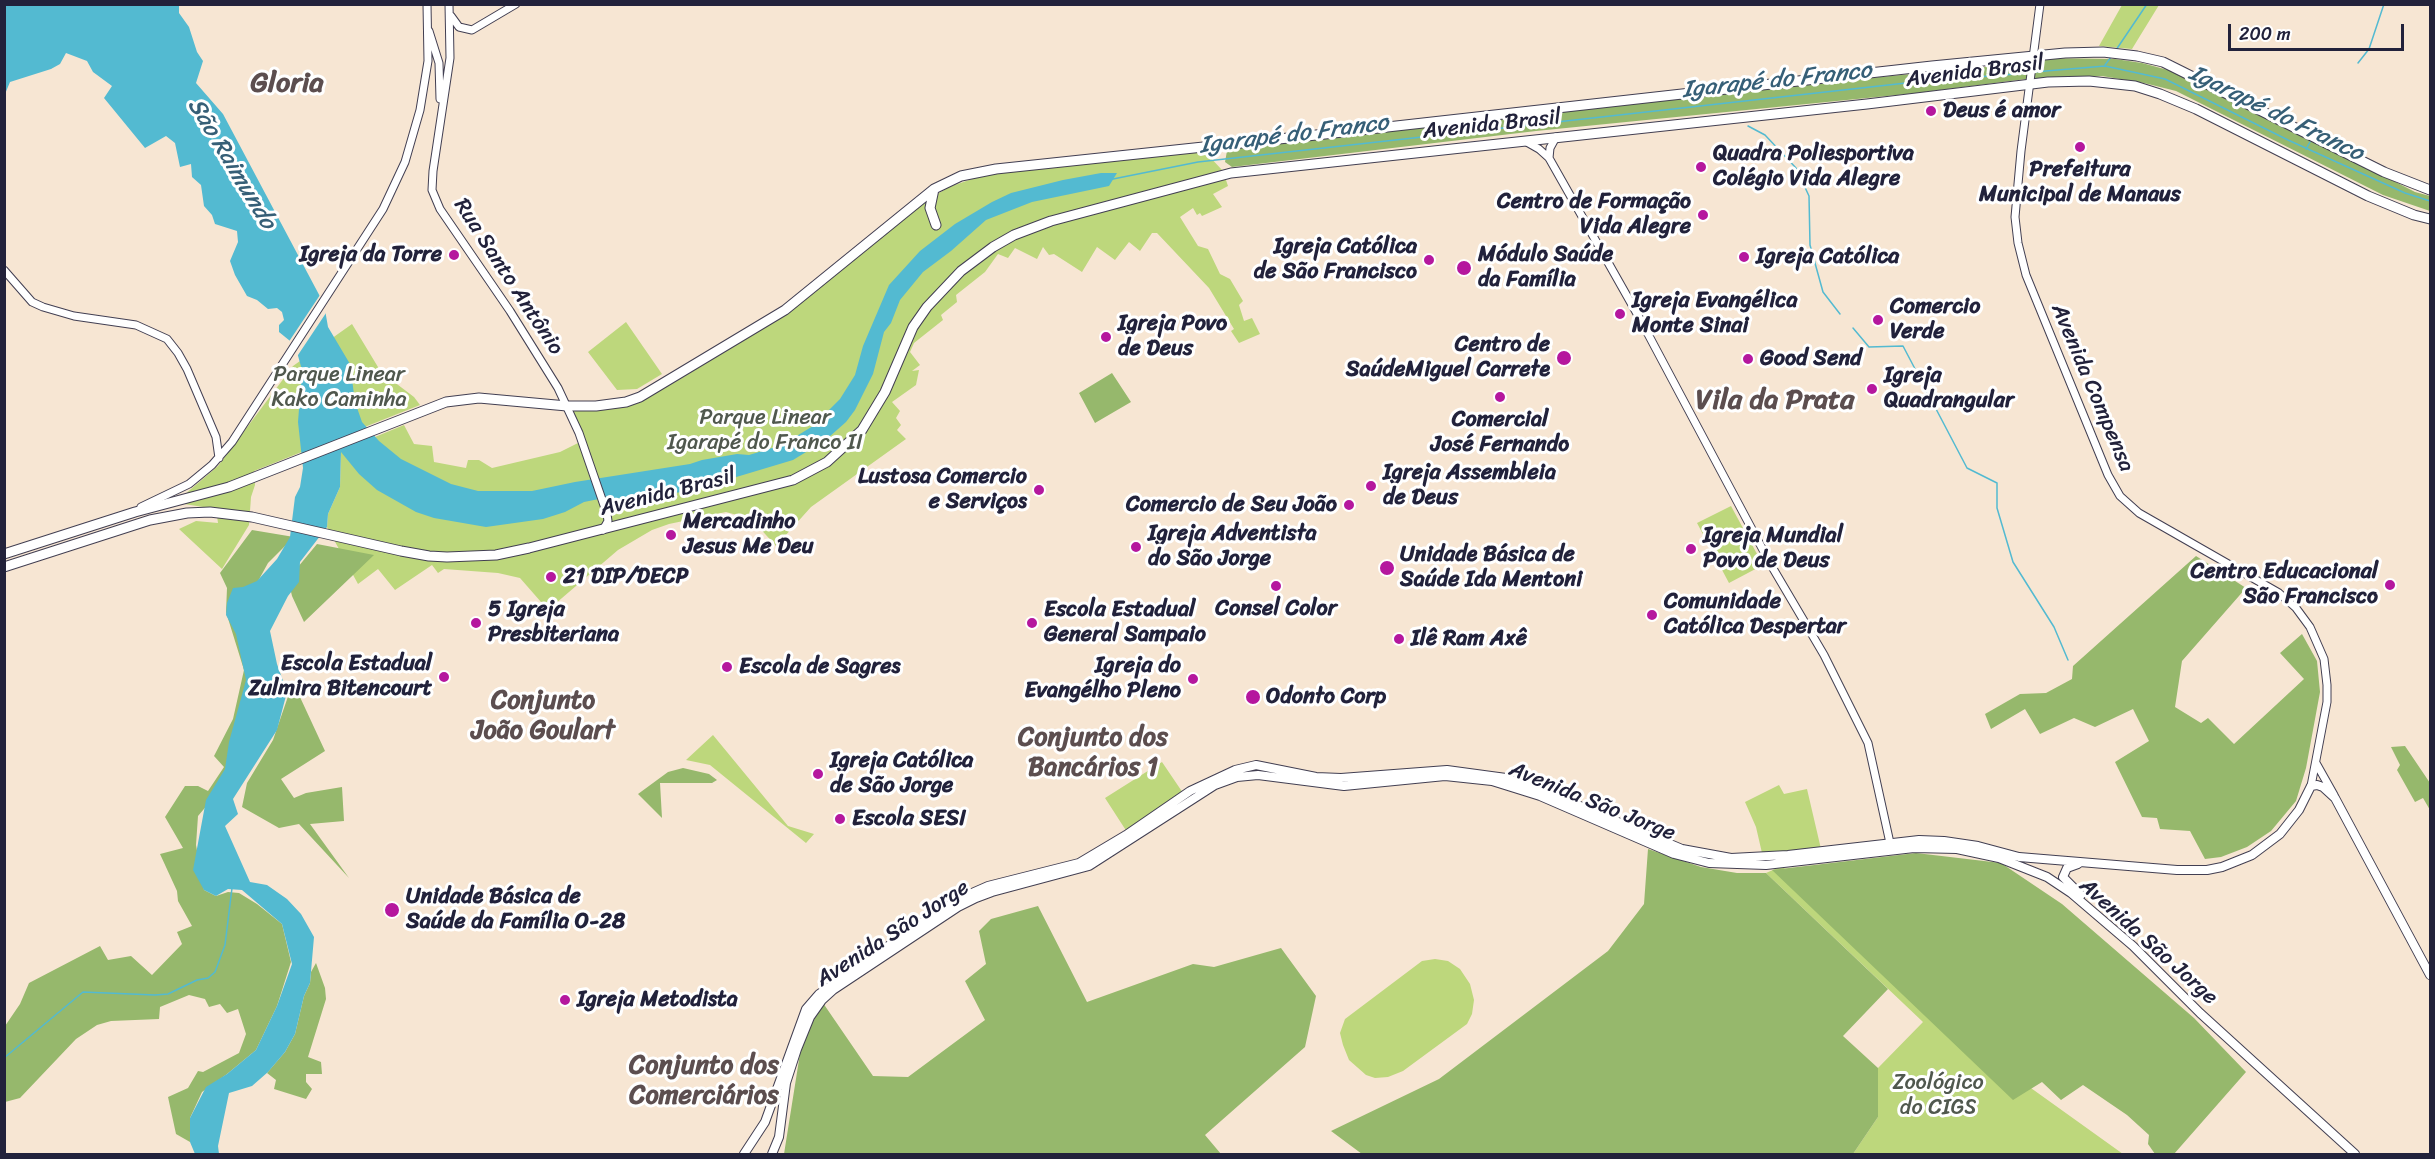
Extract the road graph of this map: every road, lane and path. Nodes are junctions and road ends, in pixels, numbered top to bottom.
1 (427, 4) edge
2 (516, 4) edge
3 (2040, 4) edge
4 (450, 7) edge
5 (428, 26) junction
6 (2033, 57) junction
7 (2029, 82) junction
8 (439, 129) junction
9 (1556, 137) junction
10 (1524, 141) junction
11 (1549, 158) junction
12 (933, 189) junction
13 (2430, 190) edge
14 (2430, 219) edge
15 (936, 225) dead end
16 (4, 270) edge
17 (567, 406) junction
18 (216, 437) junction
19 (228, 447) junction
20 (219, 458) junction
21 (135, 512) junction
22 (603, 530) junction
23 (4, 554) edge
24 (4, 567) edge
25 (2316, 763) junction
26 (2311, 786) junction
27 (2335, 798) junction
28 (1890, 843) junction
29 (2019, 857) joint
30 (2083, 863) junction
31 (2430, 975) edge
32 (2217, 1029) junction
33 (744, 1155) edge
34 (772, 1155) edge
35 (2355, 1155) edge

1 - 5 street
2 - 4 street
3 - 6 street, Avenida Compensa
4 - 8 street, Rua Santo Antônio
5 - 8 street
5 - 19 street
6 - 7 street, Avenida Compensa
6 - 12 highway, Avenida Brasil
6 - 13 highway, Avenida Brasil
7 - 9 highway, Avenida Brasil
7 - 14 highway, Avenida Brasil
7 - 25 street, Avenida Compensa
8 - 17 street, Rua Santo Antônio
9 - 10 highway, Avenida Brasil
9 - 11 street
10 - 11 street
10 - 22 highway, Avenida Brasil
11 - 28 street
12 - 15 highway
12 - 17 highway, Avenida Brasil
16 - 18 street
17 - 21 highway, Avenida Brasil
17 - 22 street, Rua Santo Antônio
18 - 19 street
18 - 20 street
19 - 20 street
20 - 21 street
21 - 23 highway, Avenida Brasil
22 - 24 highway, Avenida Brasil
25 - 26 street, Avenida Compensa
25 - 27 street
26 - 27 main road
26 - 30 main road, Avenida Compensa
27 - 31 main road
28 - 29 main road, Avenida São Jorge
28 - 33 main road, Avenida São Jorge
29 - 30 main road, Avenida Compensa
30 - 32 main road
32 - 34 main road, Avenida São Jorge
32 - 35 main road, Avenida São Jorge

